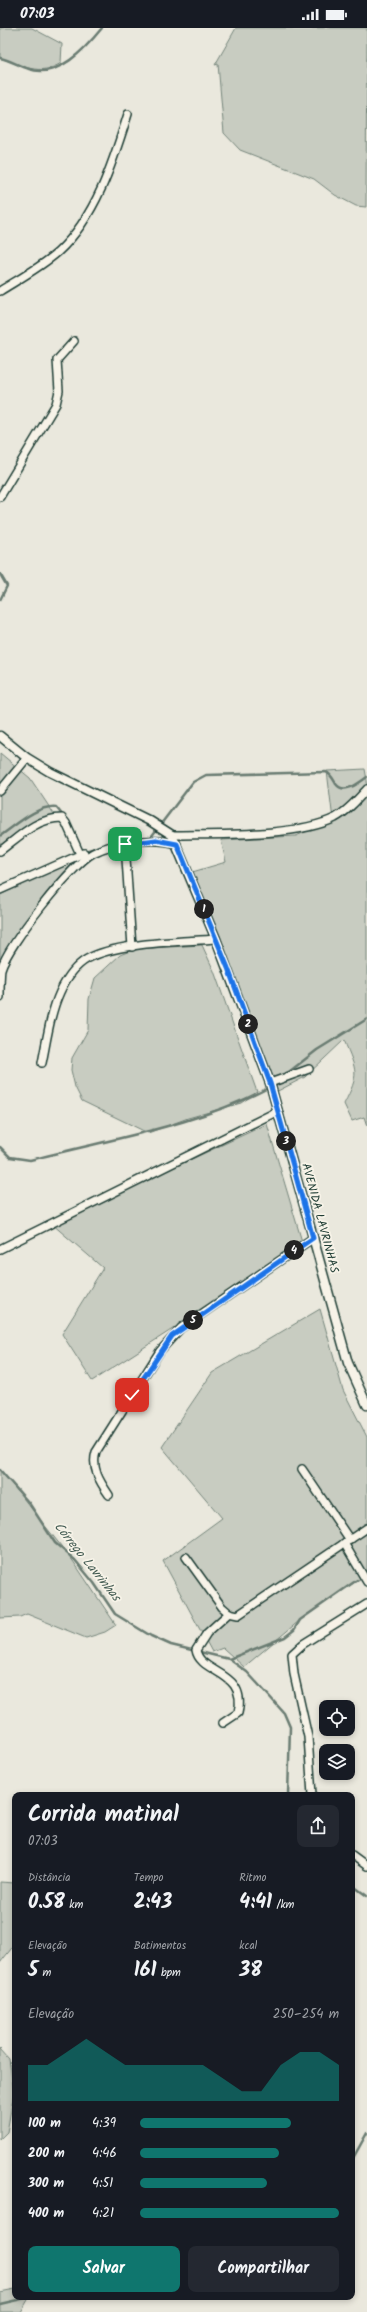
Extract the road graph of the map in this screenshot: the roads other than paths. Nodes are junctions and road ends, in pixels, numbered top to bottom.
1 (128, 114) dead end
2 (0, 291) edge
3 (74, 341) dead end
4 (0, 498) edge
5 (0, 736) edge
6 (27, 758) junction
7 (367, 789) edge
8 (0, 791) edge
9 (172, 835) junction
10 (125, 844) junction
11 (177, 844) junction
12 (0, 851) edge
13 (80, 854) junction
14 (92, 854) junction
15 (0, 890) edge
16 (216, 939) junction
17 (132, 947) junction
18 (0, 997) edge
19 (42, 1063) dead end
20 (309, 1069) dead end
21 (270, 1083) junction
22 (278, 1111) junction
23 (313, 1238) junction
24 (0, 1249) edge
25 (367, 1405) edge
26 (302, 1469) dead end
27 (109, 1495) dead end
28 (367, 1528) edge
29 (347, 1541) junction
30 (186, 1557) dead end
31 (367, 1582) edge
32 (367, 1604) edge
33 (229, 1613) junction
34 (223, 1723) dead end
35 (312, 1792) edge
36 (355, 1857) edge
37 (367, 1866) edge

1 - 2 street
3 - 4 street
5 - 6 street
6 - 8 street
6 - 9 street
7 - 9 street
9 - 11 street, AVENIDA LAVRINHAS
10 - 11 street
10 - 14 street
10 - 17 street
11 - 16 street, AVENIDA LAVRINHAS
12 - 13 street
13 - 14 street
13 - 15 street
14 - 18 street
16 - 17 street
16 - 21 street, AVENIDA LAVRINHAS
17 - 19 street
20 - 21 street
21 - 22 street, AVENIDA LAVRINHAS
22 - 23 street, AVENIDA LAVRINHAS
22 - 24 street
23 - 25 street, AVENIDA LAVRINHAS
23 - 27 street
26 - 29 street
28 - 29 street
29 - 31 street
29 - 33 street
30 - 33 street
32 - 35 street
33 - 34 street
36 - 37 street

